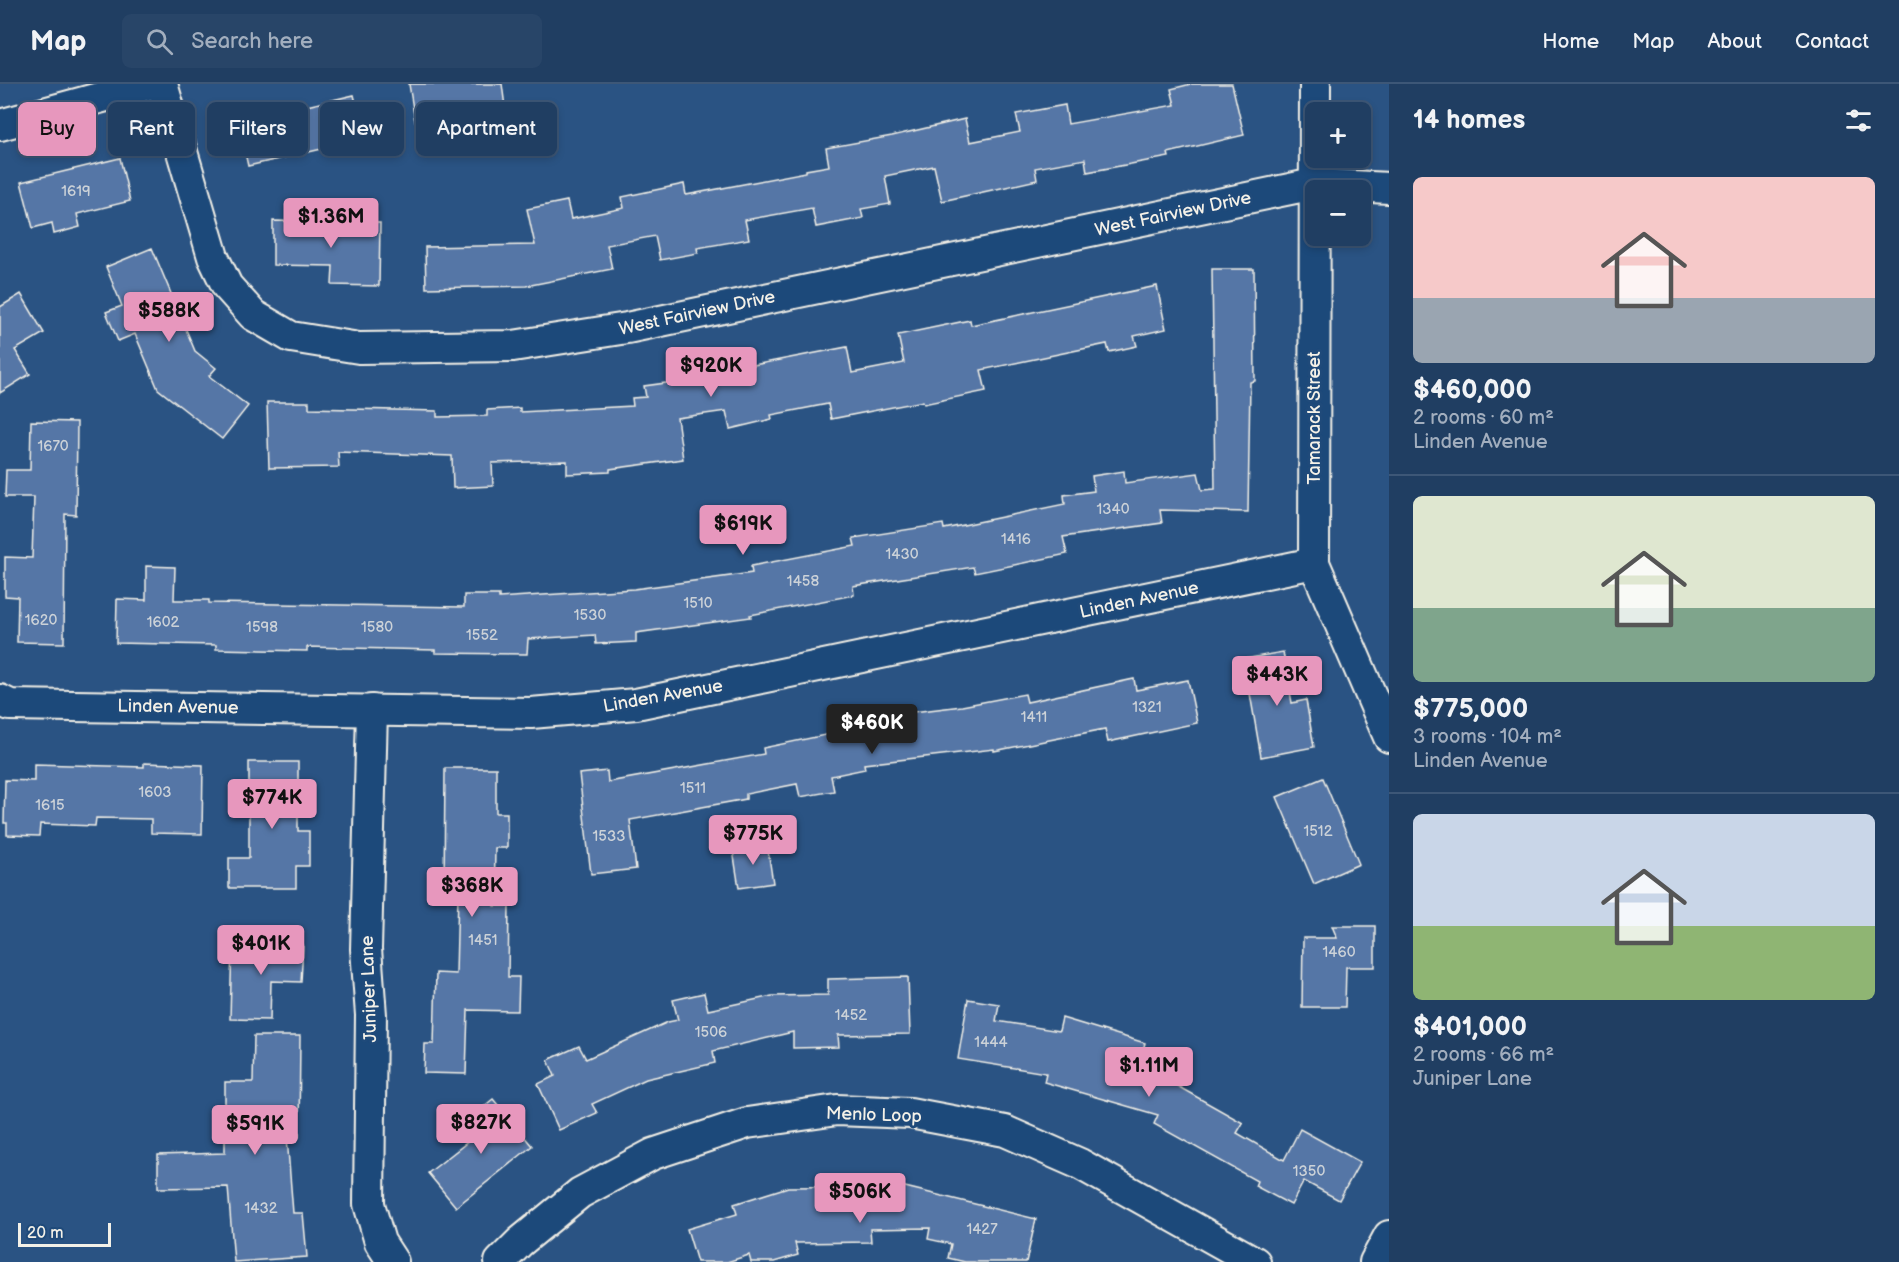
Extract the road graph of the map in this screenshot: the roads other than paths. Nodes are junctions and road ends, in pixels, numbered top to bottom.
1 (150, 84) edge
2 (162, 84) edge
3 (1315, 84) edge
4 (0, 125) edge
5 (1314, 180) edge
6 (1305, 186) edge
7 (1371, 187) edge
8 (1389, 188) edge
9 (1314, 246) edge
10 (1314, 563) junction
11 (0, 700) edge
12 (372, 710) junction
13 (1387, 726) edge
14 (1389, 1236) edge
15 (393, 1262) edge
16 (500, 1262) edge
17 (1255, 1262) edge
18 (1375, 1262) edge

1 - 4 street
2 - 6 street, West Fairview Drive
3 - 5 street, Tamarack Street
7 - 8 street, West Fairview Drive
9 - 10 street, Tamarack Street
10 - 12 street, Linden Avenue
10 - 13 street, Tamarack Street
11 - 12 street, Linden Avenue
12 - 15 street, Juniper Lane
14 - 18 street
16 - 17 street, Menlo Loop

